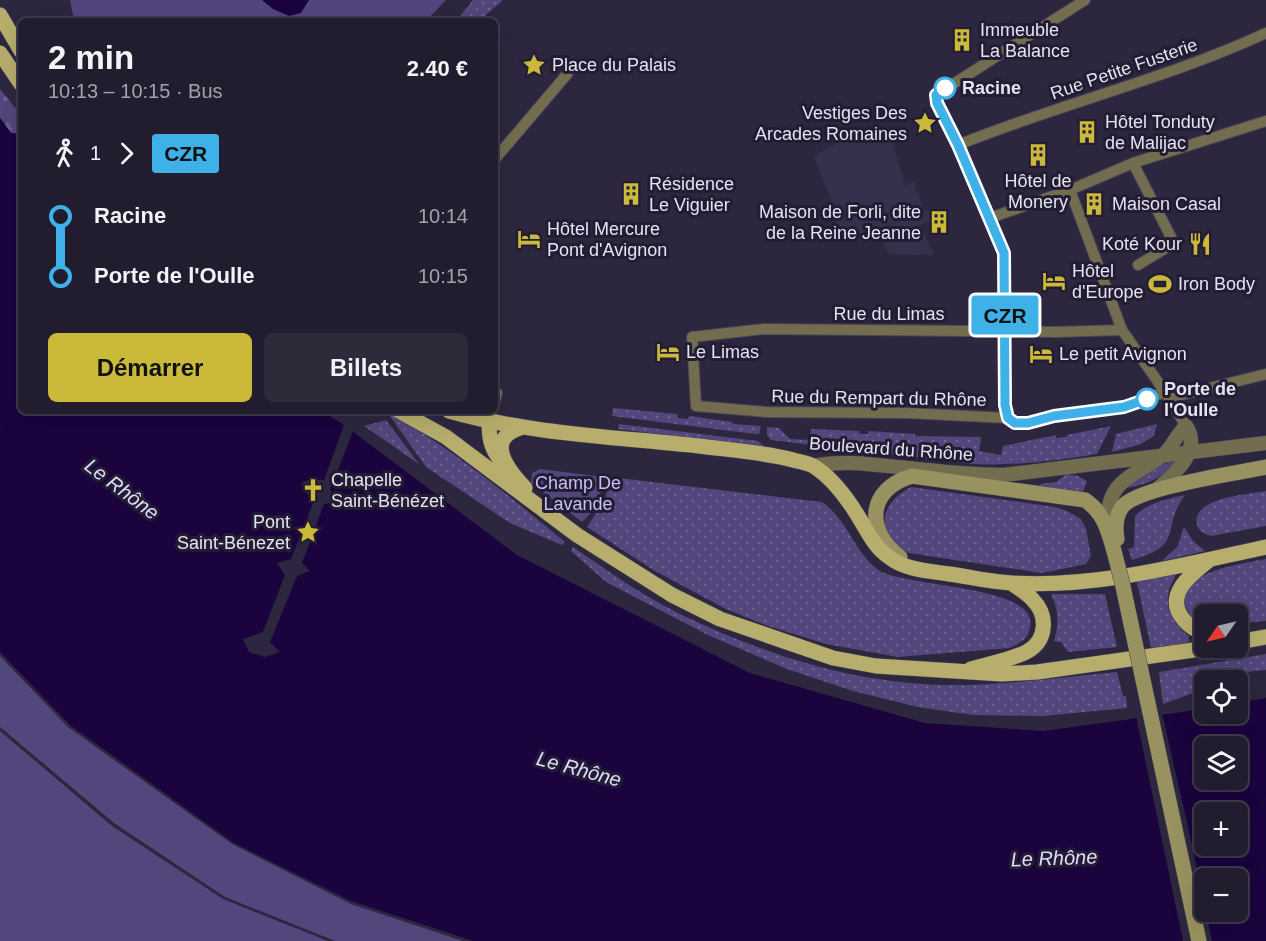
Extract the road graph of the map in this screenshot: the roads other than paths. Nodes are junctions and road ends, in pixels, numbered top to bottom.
1 (1085, 0) edge
2 (0, 15) edge
3 (1034, 19) dead end
4 (1041, 28) junction
5 (1266, 33) edge
6 (18, 46) edge
7 (0, 53) edge
8 (568, 73) dead end
9 (18, 80) edge
10 (1266, 121) edge
11 (958, 145) junction
12 (498, 155) edge
13 (1133, 163) junction
14 (1070, 190) junction
15 (990, 218) junction
16 (1138, 265) dead end
17 (1122, 330) junction
18 (1005, 331) junction
19 (1266, 374) edge
20 (1167, 395) junction
21 (696, 406) joint
22 (404, 414) edge
23 (474, 414) edge
24 (491, 416) edge
25 (1008, 418) junction
26 (1182, 422) junction
27 (524, 427) junction
28 (1266, 443) edge
29 (1190, 453) junction
30 (1160, 457) junction
31 (813, 466) junction
32 (1266, 467) edge
33 (508, 469) junction
34 (1155, 491) junction
35 (545, 511) junction
36 (1107, 526) junction
37 (1266, 547) edge
38 (1116, 551) junction
39 (1210, 559) junction
40 (924, 570) junction
41 (1011, 583) junction
42 (1194, 628) edge
43 (1194, 650) edge
44 (953, 672) junction
45 (1199, 941) edge

1 - 4 street
2 - 6 main road
3 - 4 street
4 - 11 street
5 - 11 street, Rue Petite Fusterie
7 - 9 main road
8 - 12 street
10 - 13 street
11 - 15 street
13 - 14 street
13 - 16 street
14 - 15 street
14 - 17 street
15 - 18 street
17 - 18 street, Rue du Limas
17 - 20 street
18 - 21 street, Rue du Limas
18 - 25 street
19 - 20 street, Rue du Rempart du Rhône
20 - 25 street, Rue du Rempart du Rhône
20 - 26 street
21 - 25 street, Rue du Rempart du Rhône
22 - 35 main road
23 - 24 main road, Boulevard du Rhône
24 - 27 main road, Boulevard du Rhône
24 - 33 main road
26 - 29 street
26 - 30 street
27 - 31 main road, Boulevard du Rhône
27 - 33 main road
28 - 29 street, Boulevard du Rhône
29 - 30 street, Boulevard du Rhône
29 - 34 street
30 - 31 street, Boulevard du Rhône
30 - 36 street
31 - 40 main road
32 - 34 main road
33 - 35 main road
34 - 38 main road
35 - 44 main road
36 - 38 main road
36 - 40 main road
37 - 39 main road
38 - 45 main road, bridge
39 - 41 main road
39 - 42 main road
40 - 41 main road
41 - 44 main road
43 - 44 main road

